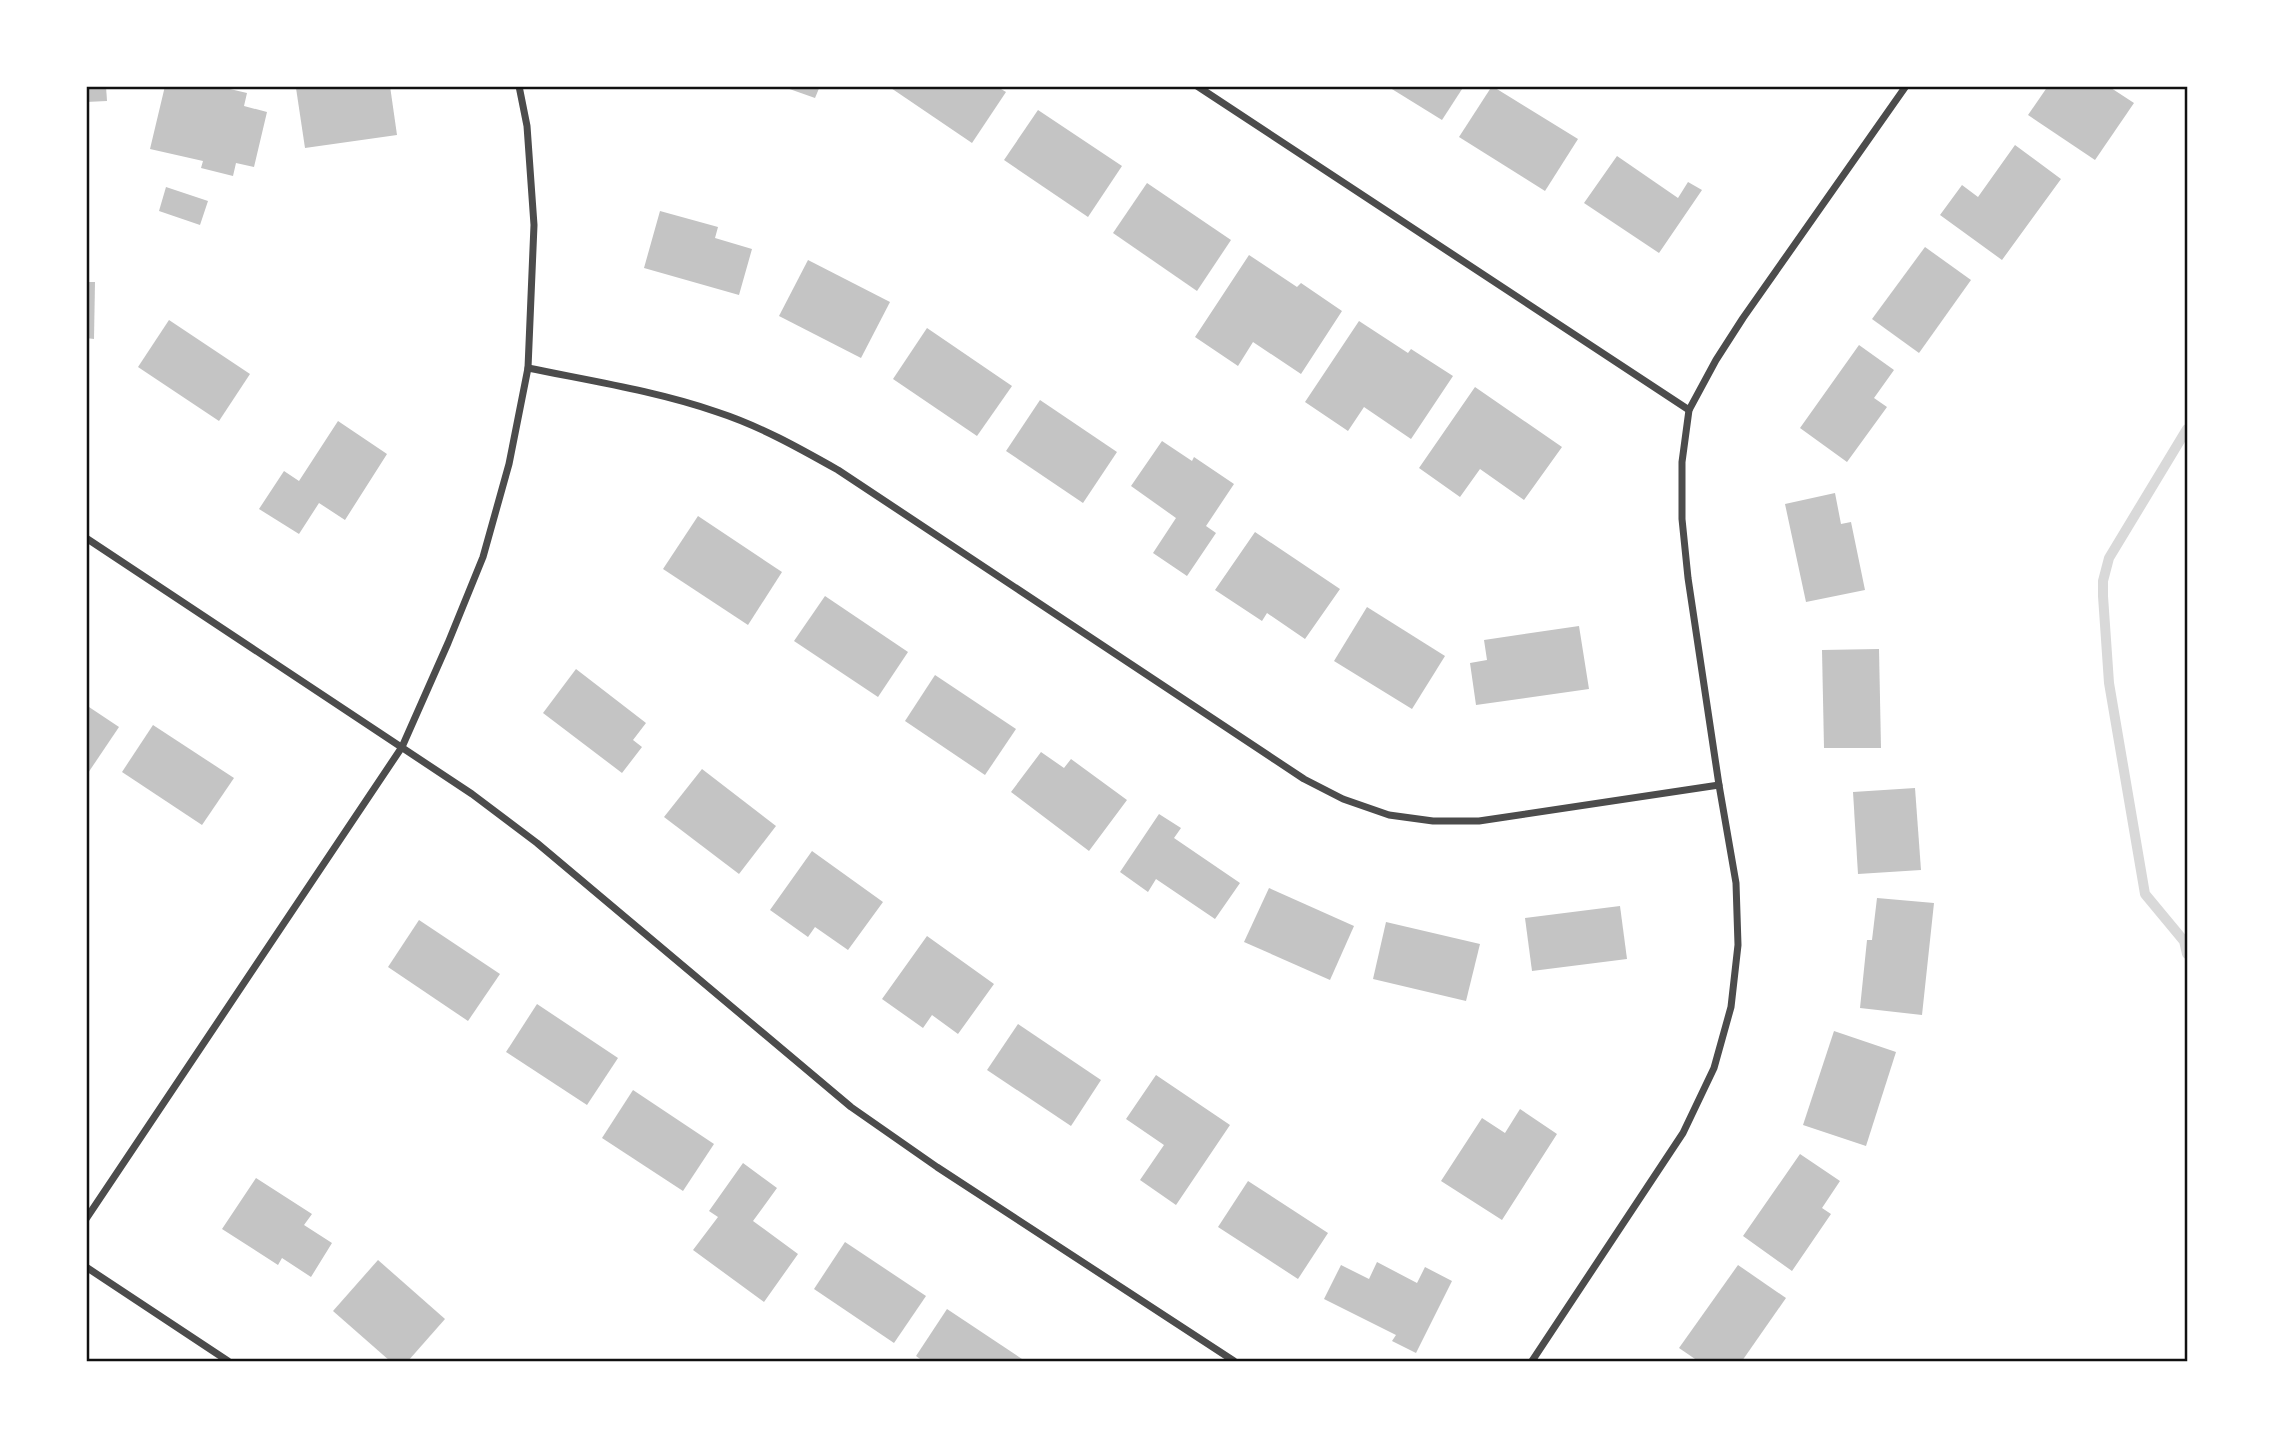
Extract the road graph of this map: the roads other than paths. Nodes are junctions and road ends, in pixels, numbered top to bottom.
1 (519, 86) edge
2 (1197, 86) edge
3 (1906, 86) edge
4 (528, 368) junction
5 (1689, 410) junction
6 (86, 538) edge
7 (402, 747) junction
8 (1718, 785) junction
9 (86, 1219) edge
10 (86, 1267) edge
11 (228, 1361) edge
12 (1234, 1361) edge
13 (1532, 1361) edge

1 - 4 street
2 - 5 street
3 - 5 street
4 - 7 street
4 - 8 street
5 - 8 street
6 - 7 street
7 - 9 street
7 - 12 street
8 - 13 street
10 - 11 street

